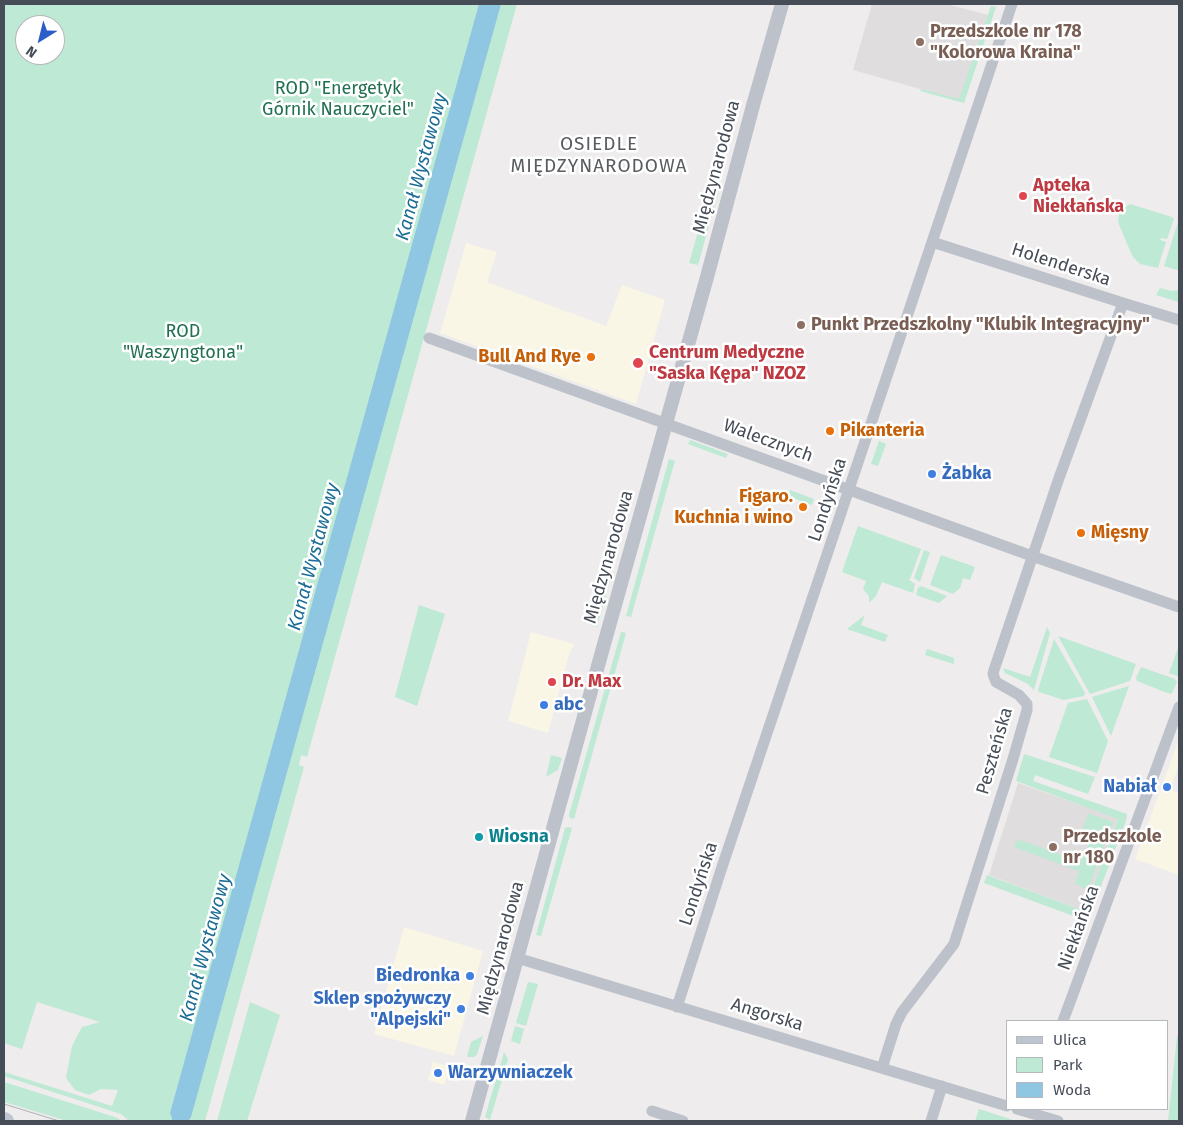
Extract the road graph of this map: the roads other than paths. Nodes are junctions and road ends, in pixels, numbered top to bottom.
1 (782, 4) edge
2 (1012, 4) edge
3 (932, 242) junction
4 (1122, 303) junction
5 (1179, 320) edge
6 (430, 338) dead end
7 (666, 423) junction
8 (850, 489) junction
9 (1032, 556) junction
10 (1179, 607) edge
11 (1179, 707) edge
12 (517, 958) junction
13 (677, 1006) junction
14 (1063, 1020) edge
15 (882, 1068) junction
16 (942, 1086) junction
17 (1006, 1106) edge
18 (652, 1111) dead end
19 (1029, 1114) edge
20 (472, 1121) edge
21 (683, 1121) edge
22 (931, 1121) edge
23 (1058, 1121) edge

1 - 7 street, Międzynarodowa
2 - 3 street, Londyńska
3 - 4 street, Holenderska
3 - 8 street, Londyńska
4 - 5 street, Holenderska
4 - 9 street, Peszteńska
6 - 7 street, Walecznych
7 - 8 street, Walecznych
7 - 12 street, Międzynarodowa
8 - 9 street, Walecznych
8 - 13 street, Londyńska
9 - 10 street, Walecznych
9 - 15 street, Peszteńska
11 - 14 street, Niekłańska
12 - 13 street, Angorska
12 - 20 street, Międzynarodowa
13 - 15 street, Angorska
15 - 16 street, Angorska
16 - 17 street, Angorska
16 - 22 street
18 - 21 street
19 - 23 street

